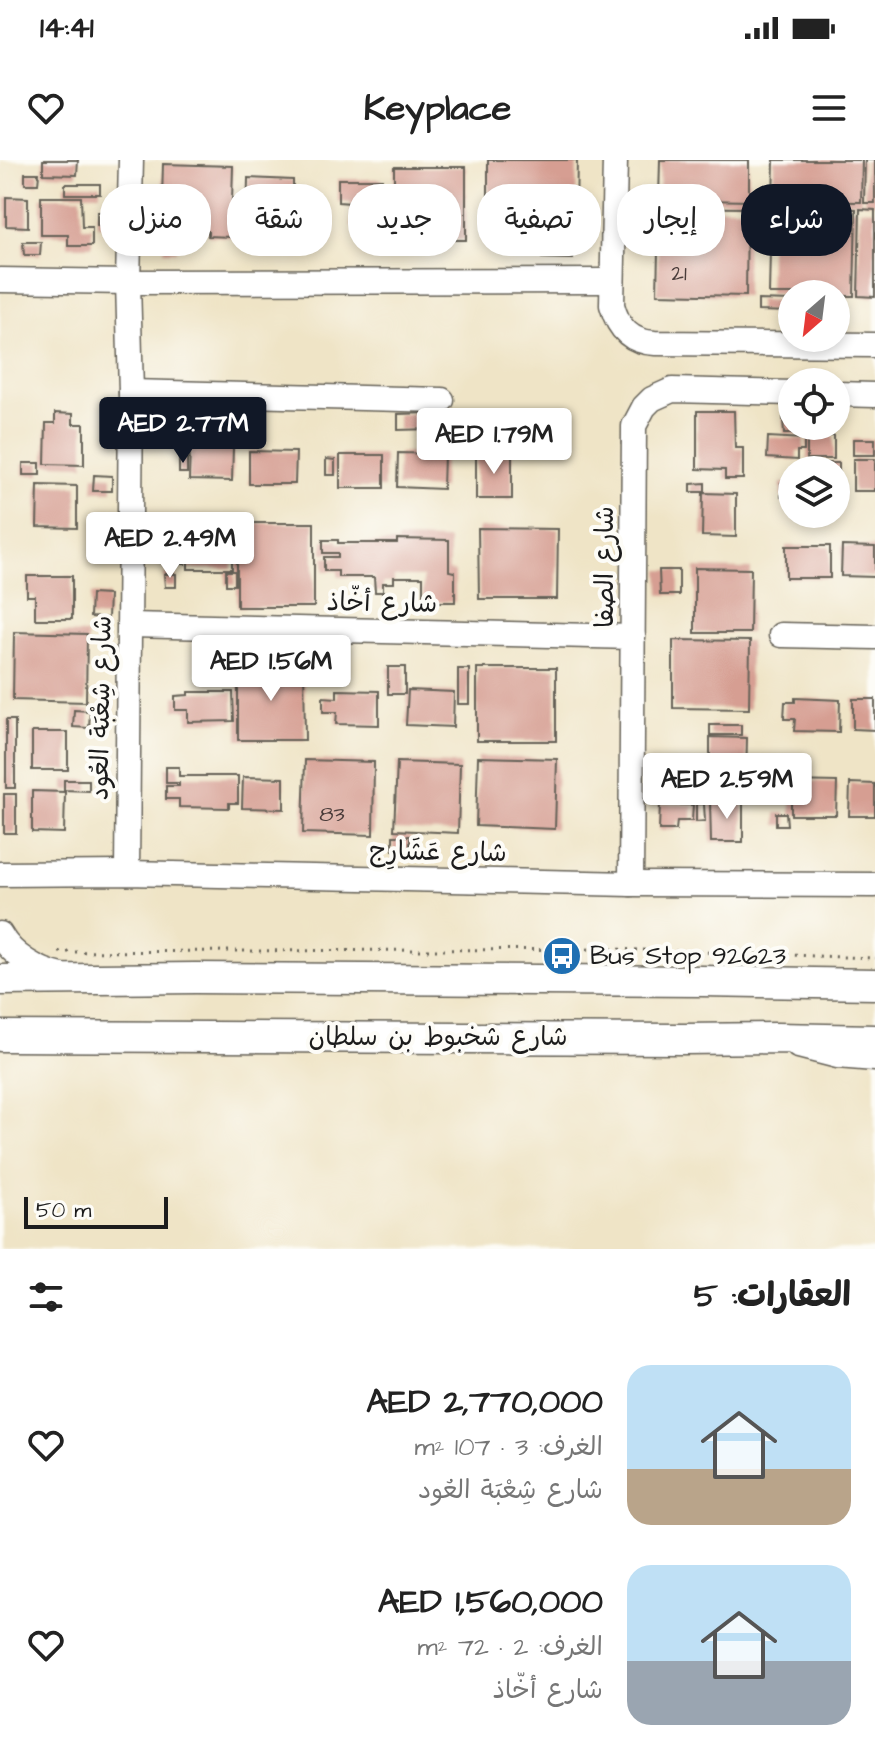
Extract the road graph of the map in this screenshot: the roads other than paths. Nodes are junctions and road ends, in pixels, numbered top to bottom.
1 (131, 160) edge
2 (615, 160) edge
3 (0, 280) edge
4 (612, 281) junction
5 (128, 282) junction
6 (875, 345) edge
7 (131, 392) junction
8 (778, 393) edge
9 (850, 394) edge
10 (875, 395) edge
11 (442, 400) dead end
12 (130, 625) junction
13 (781, 635) dead end
14 (633, 637) junction
15 (875, 637) edge
16 (127, 873) junction
17 (0, 874) edge
18 (631, 884) junction
19 (875, 885) edge
20 (0, 934) edge
21 (76, 978) junction
22 (0, 980) edge
23 (875, 984) edge
24 (0, 1036) edge
25 (777, 1038) junction
26 (875, 1040) edge
27 (875, 1059) edge

1 - 5 street, شارع شِعْبَة العُود
2 - 4 street
3 - 5 street
4 - 5 street
4 - 6 street
5 - 7 street, شارع شِعْبَة العُود
7 - 11 street
7 - 12 street, شارع شِعْبَة العُود
8 - 14 street, شارع الصفا
9 - 10 street
12 - 14 street, شارع أخّاذ
12 - 16 street, شارع شِعْبَة العُود
13 - 15 street
14 - 18 street, شارع الصفا
16 - 17 street, شارع عَشَارِج
16 - 18 street, شارع عَشَارِج
18 - 19 street, شارع عَشَارِج
20 - 21 street
21 - 22 main road
21 - 23 main road
24 - 25 main road, شارع شخبوط بن سلطان
25 - 26 main road, شارع شخبوط بن سلطان
25 - 27 street

